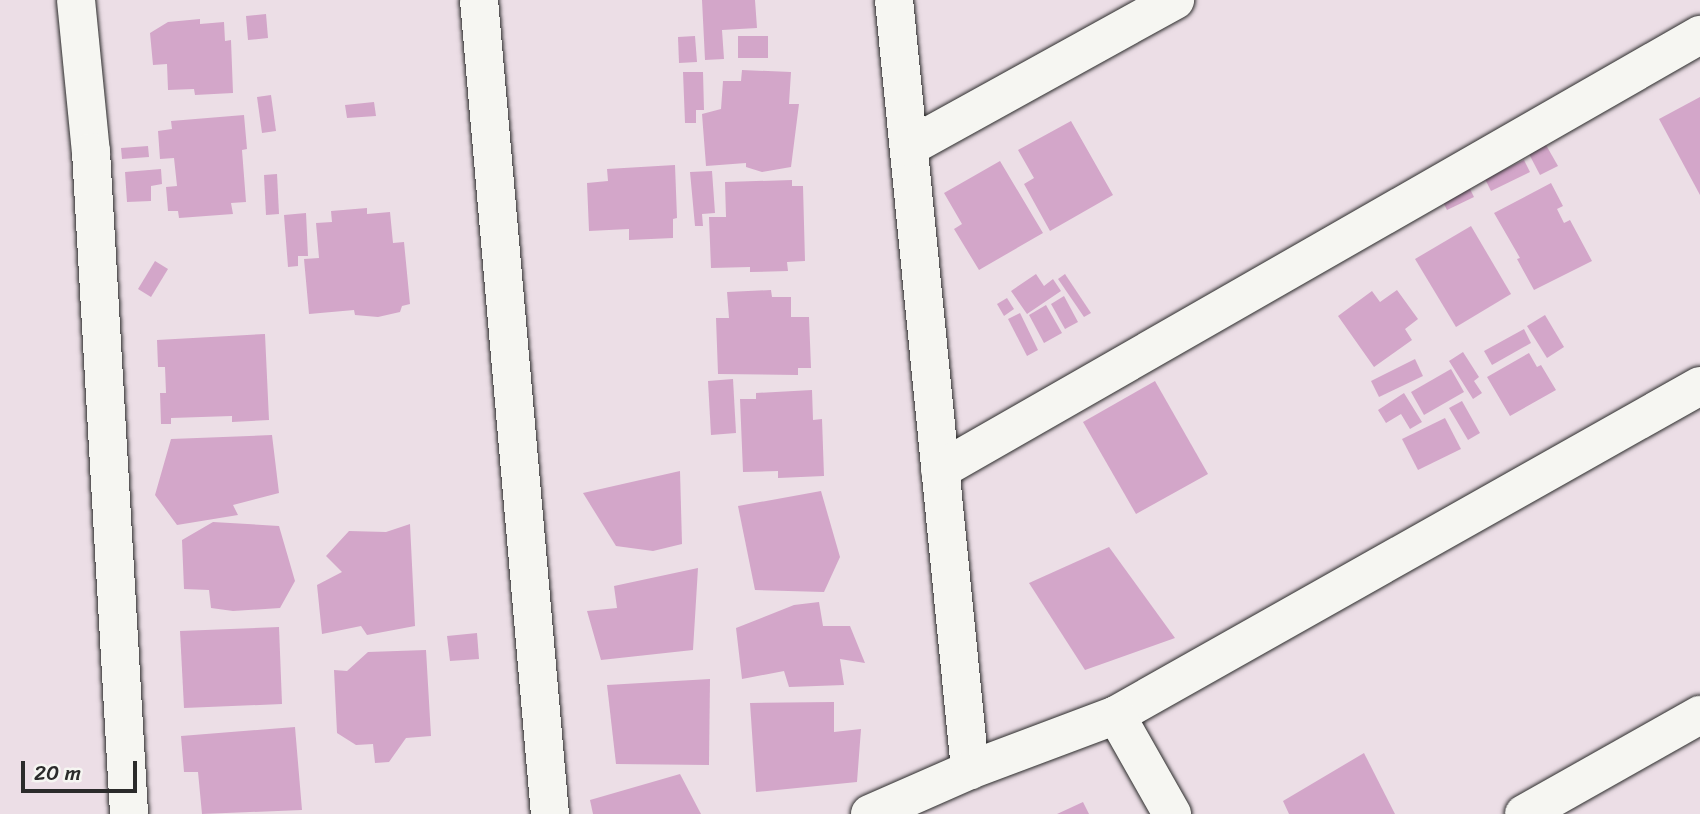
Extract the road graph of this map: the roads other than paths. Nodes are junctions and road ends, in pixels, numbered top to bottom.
1 (76, 0) edge
2 (479, 0) edge
3 (894, 0) edge
4 (1175, 0) edge
5 (1700, 35) edge
6 (909, 147) junction
7 (1700, 386) edge
8 (940, 470) junction
9 (1116, 715) junction
10 (1700, 715) edge
11 (970, 770) junction
12 (129, 814) edge
13 (550, 814) edge
14 (870, 814) edge
15 (1172, 814) edge
16 (1524, 814) edge

1 - 12 street
2 - 13 street
3 - 6 street
4 - 6 street
5 - 8 street
6 - 8 street
7 - 9 street
8 - 11 street
9 - 11 street
9 - 15 street
10 - 16 street
11 - 14 street

